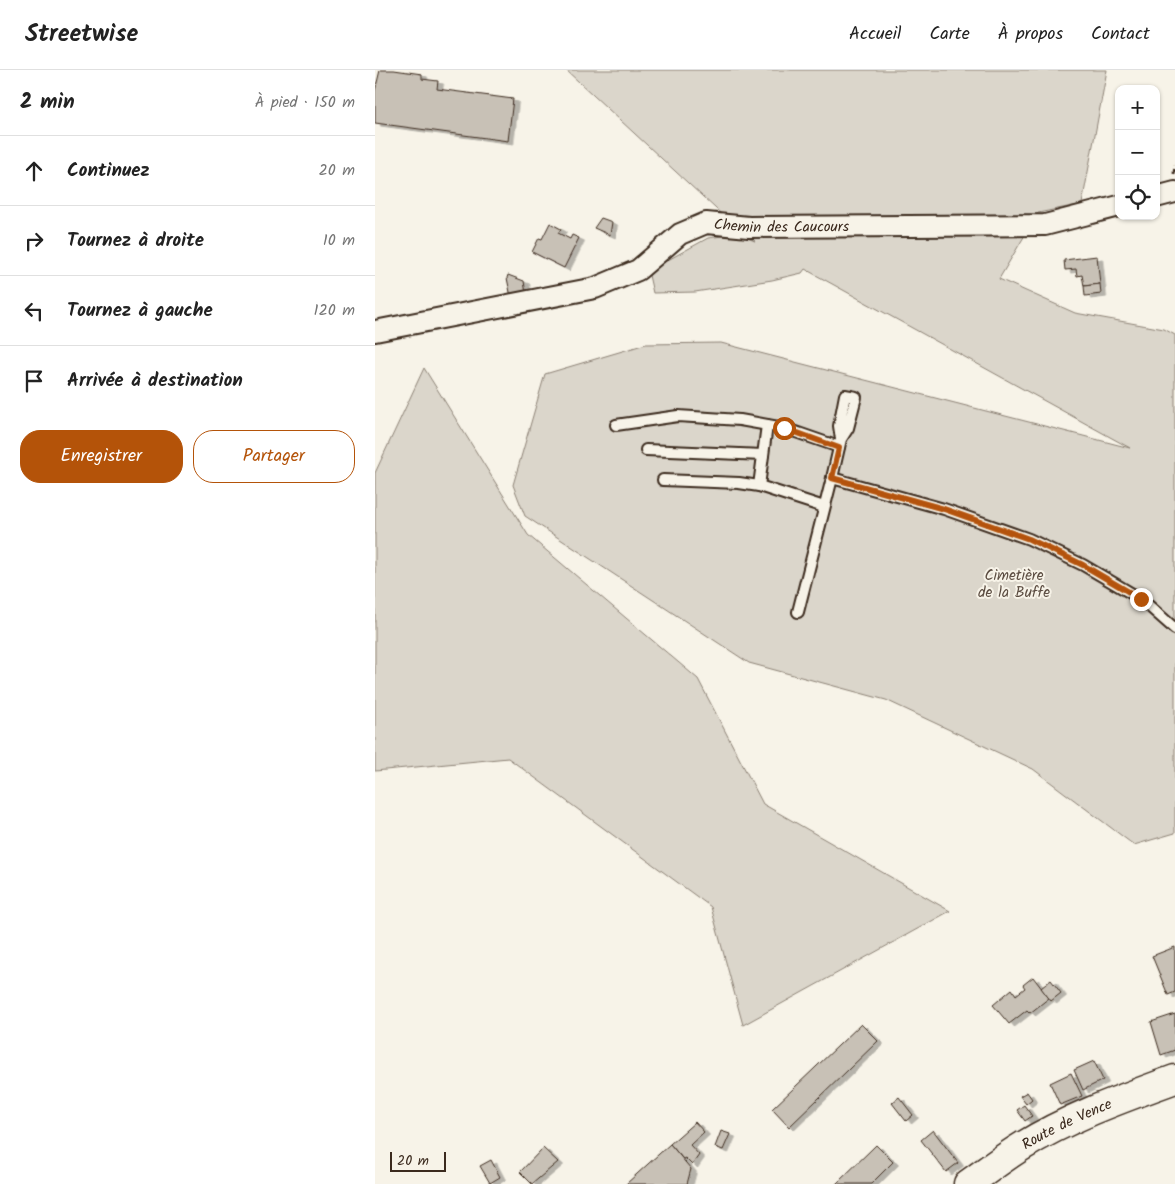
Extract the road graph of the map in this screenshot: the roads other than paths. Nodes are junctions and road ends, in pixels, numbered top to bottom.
1 (1175, 192) edge
2 (1160, 196) edge
3 (1115, 207) edge
4 (375, 330) edge
5 (616, 425) dead end
6 (767, 425) junction
7 (646, 450) dead end
8 (763, 455) junction
9 (832, 478) junction
10 (663, 480) dead end
11 (759, 486) junction
12 (824, 508) junction
13 (798, 612) dead end
14 (1175, 630) edge
15 (1175, 1079) edge
16 (968, 1184) edge

1 - 2 street
3 - 4 street, Chemin des Caucours
5 - 6 lane
6 - 8 lane
6 - 9 lane
7 - 8 lane
8 - 11 lane
9 - 12 lane
9 - 14 lane
10 - 11 lane
11 - 12 lane
12 - 13 lane
15 - 16 main road, Route de Vence

